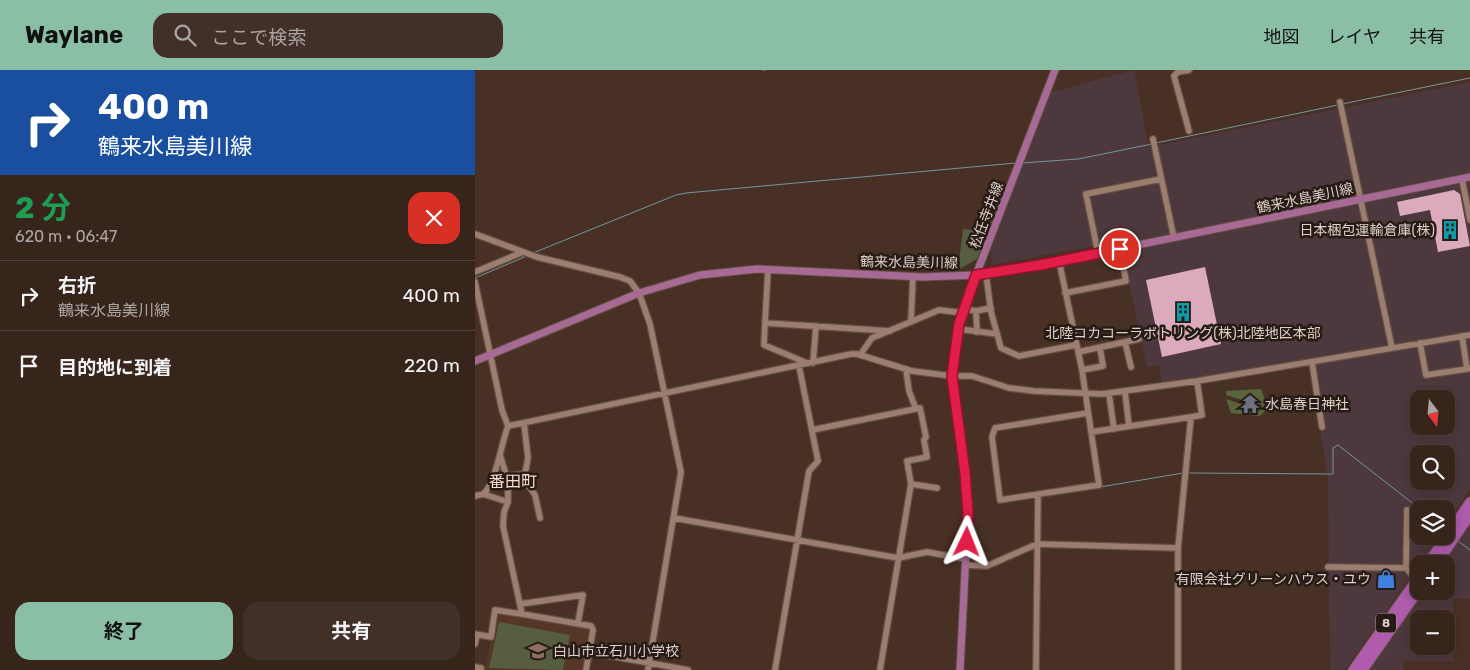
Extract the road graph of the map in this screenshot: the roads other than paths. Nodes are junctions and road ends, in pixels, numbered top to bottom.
1 (1055, 70) edge
2 (1189, 70) edge
3 (1340, 105) dead end
4 (1189, 131) dead end
5 (1154, 142) dead end
6 (1470, 177) edge
7 (1161, 179) junction
8 (1462, 179) junction
9 (1360, 200) junction
10 (1470, 220) edge
11 (475, 234) edge
12 (1174, 238) junction
13 (1120, 249) junction
14 (525, 252) junction
15 (1098, 253) junction
16 (984, 255) junction
17 (1059, 261) junction
18 (768, 270) junction
19 (475, 272) edge
20 (995, 272) junction
21 (986, 274) junction
22 (976, 275) junction
23 (913, 276) junction
24 (960, 276) junction
25 (475, 282) edge
26 (972, 289) junction
27 (639, 293) junction
28 (1065, 293) junction
29 (991, 308) junction
30 (964, 311) junction
31 (976, 311) junction
32 (911, 322) junction
33 (765, 324) junction
34 (816, 326) junction
35 (959, 329) junction
36 (890, 331) junction
37 (977, 332) junction
38 (997, 334) junction
39 (1470, 335) edge
40 (1462, 336) junction
41 (1139, 339) dead end
42 (1125, 342) junction
43 (1420, 343) junction
44 (1076, 345) junction
45 (1100, 348) junction
46 (1392, 348) junction
47 (1078, 352) junction
48 (491, 354) junction
49 (860, 355) junction
50 (475, 361) edge
51 (1312, 362) junction
52 (811, 363) junction
53 (799, 366) junction
54 (1131, 367) dead end
55 (906, 369) junction
56 (1469, 369) edge
57 (1082, 370) junction
58 (952, 376) junction
59 (1197, 381) junction
60 (1125, 392) junction
61 (665, 393) junction
62 (1085, 393) junction
63 (1109, 394) junction
64 (916, 409) junction
65 (1088, 413) junction
66 (1191, 417) junction
67 (524, 423) junction
68 (508, 426) junction
69 (1129, 426) junction
70 (1321, 426) dead end
71 (1114, 429) junction
72 (812, 430) junction
73 (1091, 432) junction
74 (500, 455) junction
75 (493, 474) junction
76 (525, 474) junction
77 (507, 475) junction
78 (911, 484) junction
79 (937, 488) dead end
80 (483, 494) junction
81 (1038, 494) junction
82 (475, 496) edge
83 (508, 502) junction
84 (1470, 502) edge
85 (1407, 510) dead end
86 (1470, 515) edge
87 (540, 518) dead end
88 (674, 518) junction
89 (797, 540) junction
90 (1037, 544) junction
91 (1178, 548) junction
92 (1433, 555) edge
93 (1443, 555) edge
94 (898, 558) junction
95 (965, 562) junction
96 (1328, 567) dead end
97 (1406, 568) junction
98 (1410, 572) edge
99 (1410, 588) edge
100 (1412, 600) edge
101 (520, 604) junction
102 (522, 614) junction
103 (578, 624) junction
104 (476, 635) edge
105 (475, 644) edge
106 (589, 652) junction
107 (649, 663) junction
108 (475, 667) edge
109 (481, 670) edge
110 (586, 670) edge
111 (648, 670) edge
112 (688, 670) edge
113 (775, 670) edge
114 (880, 670) edge
115 (960, 670) edge
116 (1036, 670) edge
117 (1178, 670) edge
118 (1353, 670) edge
119 (1363, 670) edge

1 - 16 main road, 松任寺井線
2 - 4 street
3 - 9 street
5 - 7 street
6 - 8 main road, 鶴来水島美川線
7 - 12 street
7 - 15 street
8 - 9 main road, 鶴来水島美川線
8 - 10 street
9 - 12 main road, 鶴来水島美川線
9 - 46 street
11 - 14 street
12 - 13 main road, 鶴来水島美川線
13 - 15 main road, 鶴来水島美川線
13 - 28 street
14 - 19 street
14 - 27 street
15 - 17 main road, 鶴来水島美川線
16 - 20 main road
16 - 22 main road, 松任寺井線
17 - 20 main road, 鶴来水島美川線
17 - 28 street
18 - 23 main road, 鶴来水島美川線
18 - 27 main road, 鶴来水島美川線
18 - 33 street
20 - 21 main road, 鶴来水島美川線
21 - 22 main road, 鶴来水島美川線
21 - 29 street
22 - 24 main road, 鶴来水島美川線
22 - 26 main road, 松任寺井線
23 - 24 main road, 鶴来水島美川線
23 - 32 street
24 - 26 main road
25 - 48 street
26 - 30 main road, 松任寺井線
27 - 48 main road, 鶴来水島美川線
27 - 61 street
28 - 44 street
29 - 31 street
29 - 38 street
30 - 31 street
30 - 32 street
30 - 35 main road, 松任寺井線
31 - 37 street
32 - 36 street
33 - 34 street
33 - 52 street
34 - 36 street
34 - 52 street
35 - 37 street
35 - 58 main road, 松任寺井線
36 - 49 street
37 - 38 street
38 - 44 street
39 - 40 street
40 - 43 street
40 - 56 street
41 - 42 street
42 - 45 street
42 - 54 street
43 - 46 street
43 - 56 street
44 - 47 street
45 - 47 street
45 - 57 street
46 - 51 street
47 - 57 street
48 - 50 main road, 鶴来水島美川線
48 - 68 street
49 - 52 street
49 - 55 street
51 - 59 street
51 - 70 street
52 - 53 street
53 - 61 street
53 - 72 street
55 - 58 street
55 - 64 street
57 - 62 street
58 - 62 street
58 - 95 main road, 松任寺井線
59 - 60 street
59 - 66 street
60 - 63 street
60 - 69 street
61 - 67 street
61 - 88 street
62 - 63 street
62 - 65 street
63 - 71 street
64 - 72 street
64 - 78 street
65 - 73 street
65 - 81 street
66 - 69 street
66 - 91 street
67 - 68 street
67 - 76 street
68 - 74 street
69 - 71 street
71 - 73 street
72 - 89 street
73 - 81 street
74 - 75 street
74 - 77 street
75 - 77 street
75 - 80 street
76 - 77 street
76 - 87 street
77 - 83 street
78 - 79 street
78 - 94 street
80 - 82 street
80 - 83 street
81 - 90 street
83 - 101 street
84 - 92 highway
85 - 97 street
86 - 93 highway
88 - 89 street
88 - 107 street
89 - 94 street
89 - 113 street
90 - 91 street
90 - 95 street
90 - 116 street
91 - 117 street
94 - 95 street
94 - 114 street
95 - 115 main road, 松任寺井線
96 - 97 street
97 - 98 street
99 - 118 highway, 8
100 - 119 highway, 8
101 - 102 street
101 - 103 street
102 - 103 street
102 - 104 street
103 - 106 street
104 - 105 street
106 - 107 street
106 - 110 street
107 - 111 street
107 - 112 street
108 - 109 street

